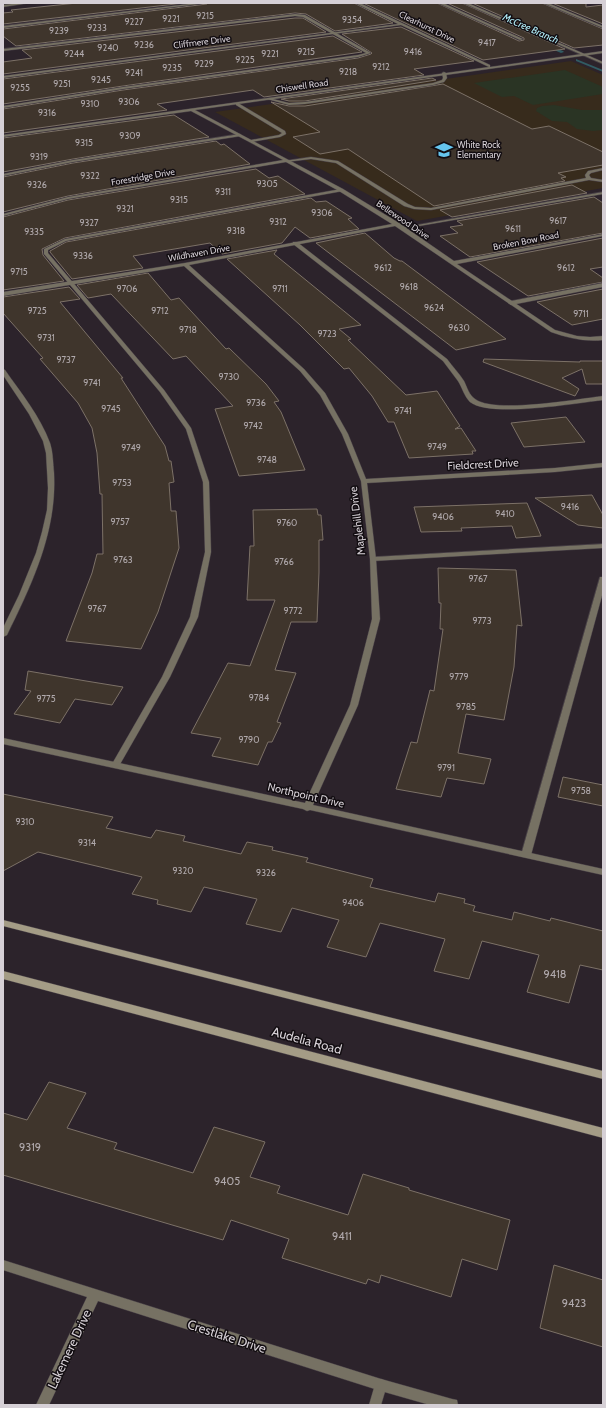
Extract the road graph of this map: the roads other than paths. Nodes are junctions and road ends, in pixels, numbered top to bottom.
1 (28, 3) edge
2 (205, 3) edge
3 (357, 3) edge
4 (440, 3) edge
5 (465, 3) edge
6 (544, 3) edge
7 (3, 6) edge
8 (402, 24) junction
9 (3, 27) edge
10 (603, 27) edge
11 (335, 33) junction
12 (521, 39) dead end
13 (3, 50) edge
14 (603, 52) edge
15 (583, 54) junction
16 (603, 63) edge
17 (490, 67) junction
18 (444, 74) junction
19 (3, 77) edge
20 (269, 99) junction
21 (237, 104) junction
22 (3, 107) edge
23 (192, 110) junction
24 (240, 135) junction
25 (3, 136) edge
26 (252, 141) junction
27 (286, 161) junction
28 (603, 169) edge
29 (3, 174) edge
30 (589, 179) junction
31 (603, 181) edge
32 (341, 190) junction
33 (603, 193) edge
34 (3, 215) edge
35 (397, 224) junction
36 (402, 228) junction
37 (603, 235) edge
38 (295, 243) junction
39 (453, 263) junction
40 (185, 264) junction
41 (70, 283) junction
42 (603, 285) edge
43 (3, 294) edge
44 (511, 304) junction
45 (603, 338) edge
46 (3, 371) edge
47 (603, 398) edge
48 (602, 466) edge
49 (364, 481) junction
50 (603, 546) edge
51 (373, 559) junction
52 (603, 580) edge
53 (3, 635) edge
54 (3, 741) edge
55 (116, 764) junction
56 (307, 808) junction
57 (526, 855) junction
58 (603, 872) edge
59 (3, 923) edge
60 (3, 975) edge
61 (603, 1075) edge
62 (603, 1133) edge
63 (3, 1265) edge
64 (95, 1294) junction
65 (381, 1385) junction
66 (42, 1405) edge
67 (375, 1405) edge
68 (452, 1405) edge

1 - 7 street
2 - 9 street
3 - 8 street, Clearhurst Drive
4 - 12 street
5 - 15 street
6 - 10 street
8 - 11 street, Cliffmere Drive
8 - 17 street, Clearhurst Drive
11 - 13 street
11 - 19 street, Cliffmere Drive
11 - 22 street
14 - 15 street, Chiswell Road
15 - 16 street
15 - 17 street, Chiswell Road
17 - 18 street, Chiswell Road
18 - 20 street, Chiswell Road
18 - 20 street
20 - 21 street, Chiswell Road
21 - 23 street, Chiswell Road
21 - 26 street
23 - 24 street, Bellewood Drive
23 - 25 street, Chiswell Road
24 - 26 street, Bellewood Drive
24 - 29 street
26 - 27 street, Bellewood Drive
27 - 30 street, Forestridge Drive
27 - 32 street, Bellewood Drive
27 - 34 street, Forestridge Drive
28 - 30 street
30 - 31 street
32 - 35 street, Bellewood Drive
32 - 41 street
33 - 36 street
35 - 36 street, Bellewood Drive
35 - 38 street, Wildhaven Drive
36 - 39 street, Bellewood Drive
37 - 39 street, Broken Bow Road
38 - 40 street, Wildhaven Drive
38 - 47 street
39 - 44 street, Bellewood Drive
40 - 41 street, Wildhaven Drive
40 - 49 street, Maplehill Drive
41 - 43 street, Wildhaven Drive
41 - 55 street
42 - 44 street
44 - 45 street, Bellewood Drive
46 - 53 street
48 - 49 street, Fieldcrest Drive
49 - 51 street, Maplehill Drive
50 - 51 street
51 - 56 street, Maplehill Drive
52 - 57 street
54 - 55 street, Northpoint Drive
55 - 56 street, Northpoint Drive
56 - 57 street, Northpoint Drive
57 - 58 street, Northpoint Drive
59 - 61 main road
60 - 62 main road, Audelia Road
63 - 64 street, Crestlake Drive
64 - 65 street, Crestlake Drive
64 - 66 street, Lakemere Drive
65 - 67 street
65 - 68 street, Crestlake Drive

